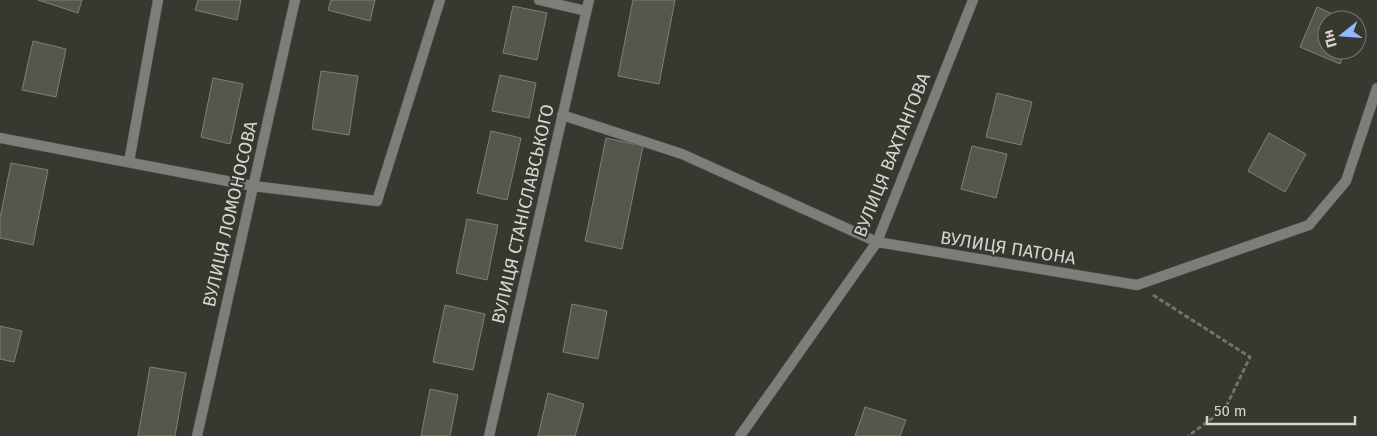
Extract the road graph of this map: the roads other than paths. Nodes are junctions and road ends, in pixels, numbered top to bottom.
1 (158, 0) edge
2 (295, 0) edge
3 (440, 0) edge
4 (539, 0) edge
5 (588, 0) edge
6 (973, 0) edge
7 (586, 11) junction
8 (1377, 88) edge
9 (562, 115) junction
10 (0, 138) edge
11 (129, 162) junction
12 (253, 186) junction
13 (876, 242) junction
14 (197, 436) edge
15 (489, 436) edge
16 (740, 436) edge

1 - 11 street
2 - 12 street, ВУЛИЦЯ ЛОМОНОСОВА
3 - 12 street
4 - 7 street
5 - 7 street, ВУЛИЦЯ СТАНІСЛАВСЬКОГО
6 - 13 street, ВУЛИЦЯ ВАХТАНГОВА
7 - 9 street, ВУЛИЦЯ СТАНІСЛАВСЬКОГО
8 - 13 street, ВУЛИЦЯ ПАТОНА
9 - 13 street, ВУЛИЦЯ ПАТОНА
9 - 15 street, ВУЛИЦЯ СТАНІСЛАВСЬКОГО
10 - 11 street
11 - 12 street
12 - 14 street, ВУЛИЦЯ ЛОМОНОСОВА
13 - 16 street, ВУЛИЦЯ ВАХТАНГОВА

